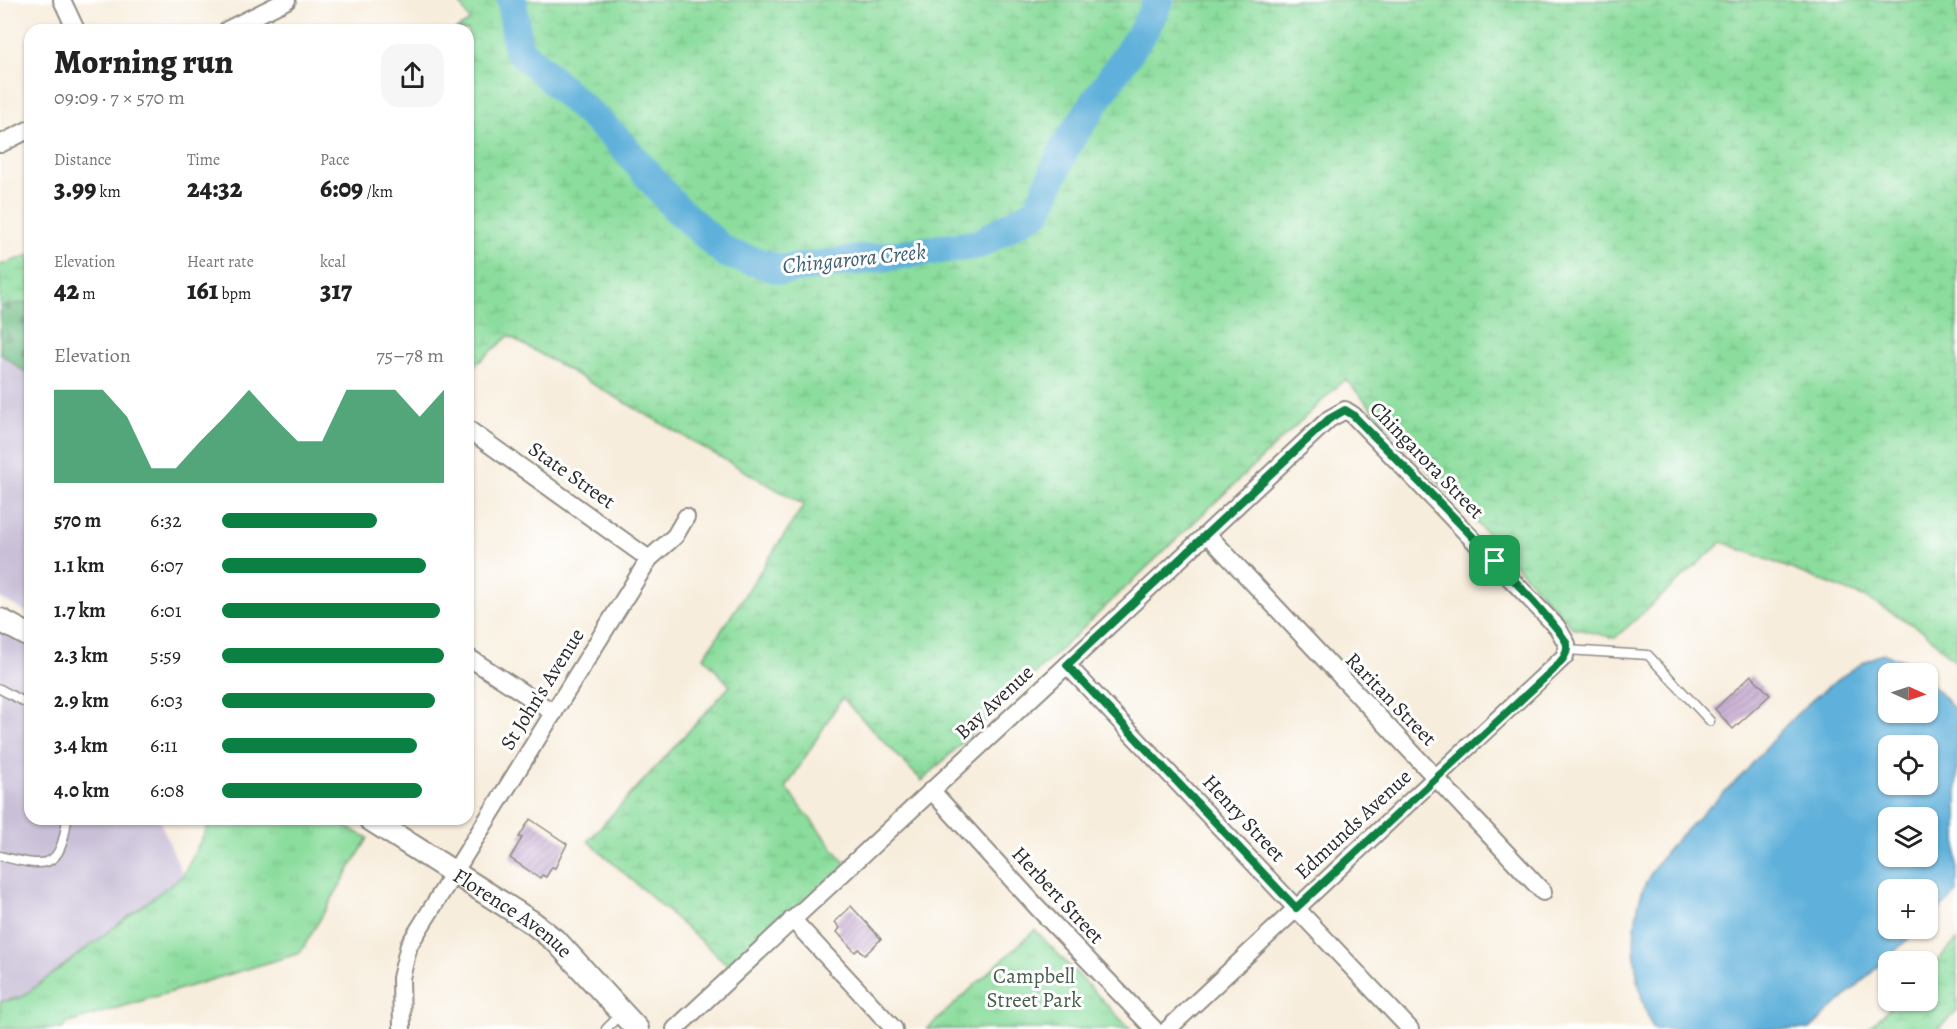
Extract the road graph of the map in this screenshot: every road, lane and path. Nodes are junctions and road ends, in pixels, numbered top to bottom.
1 (62, 0) edge
2 (288, 0) edge
3 (73, 24) edge
4 (239, 24) edge
5 (24, 132) edge
6 (0, 144) edge
7 (1345, 410) joint
8 (474, 433) edge
9 (686, 517) dead end
10 (1208, 535) junction
11 (649, 559) junction
12 (0, 620) edge
13 (24, 633) edge
14 (1566, 650) junction
15 (474, 661) edge
16 (1067, 665) junction
17 (0, 689) edge
18 (24, 702) edge
19 (554, 713) junction
20 (1710, 721) dead end
21 (1436, 778) junction
22 (931, 790) junction
23 (65, 825) edge
24 (379, 825) edge
25 (0, 856) edge
26 (454, 872) junction
27 (1543, 892) dead end
28 (1296, 908) junction
29 (792, 919) junction
30 (630, 1021) edge
31 (402, 1029) edge
32 (606, 1029) edge
33 (675, 1029) edge
34 (894, 1029) edge
35 (1154, 1029) edge
36 (1168, 1029) edge
37 (1410, 1029) edge

1 - 3 street
2 - 4 street
5 - 6 street
7 - 10 street, Bay Avenue
7 - 14 street, Chingarora Street
8 - 11 street, State Street
9 - 11 street, St John's Avenue
10 - 16 street, Bay Avenue
10 - 21 street, Raritan Street
11 - 19 street, St John's Avenue
12 - 13 street
14 - 20 lane
14 - 21 street, Edmunds Avenue
15 - 19 street
16 - 22 street, Bay Avenue
16 - 28 street, Henry Street
17 - 18 lane
19 - 26 street, St John's Avenue
21 - 27 street, Raritan Street
21 - 28 street, Edmunds Avenue
22 - 29 street, Bay Avenue
22 - 35 street, Herbert Street
23 - 25 lane
24 - 26 street, Florence Avenue
26 - 30 street, Florence Avenue
26 - 31 street, St John's Avenue
28 - 36 street, Edmunds Avenue
28 - 37 street, Henry Street
29 - 33 street, Bay Avenue
29 - 34 street
30 - 32 lane

